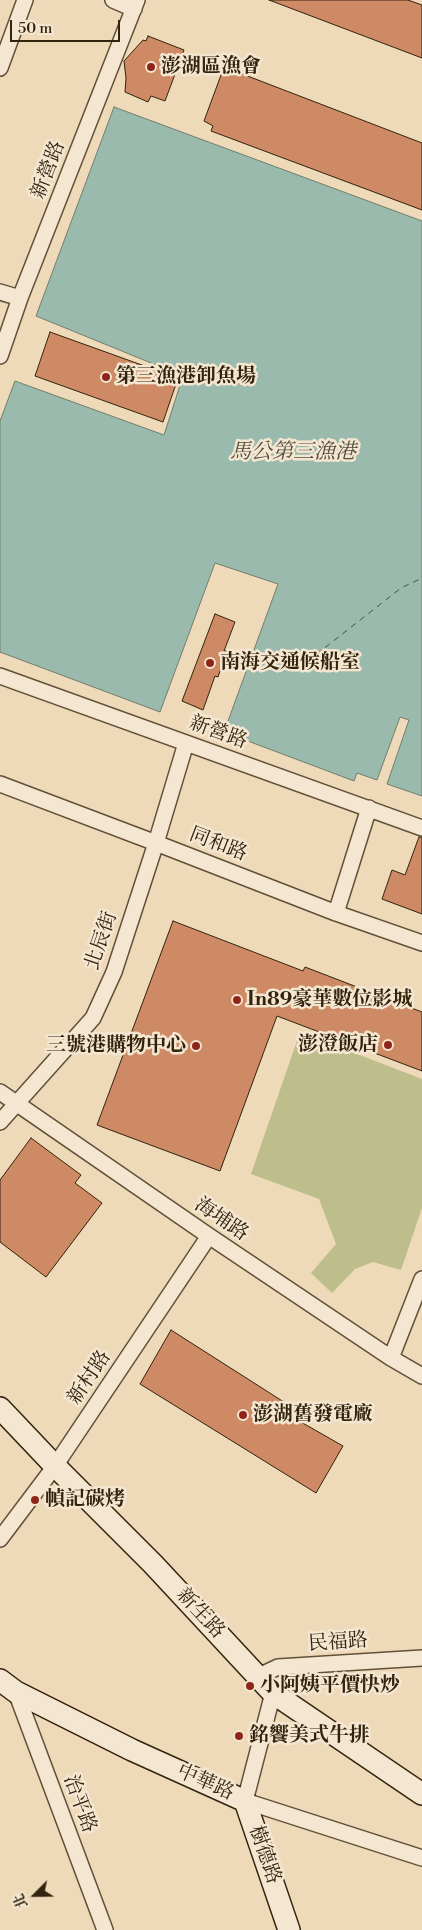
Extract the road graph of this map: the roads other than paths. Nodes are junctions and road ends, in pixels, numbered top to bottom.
1 (25, 0) edge
2 (113, 0) edge
3 (136, 4) edge
4 (0, 68) edge
5 (0, 292) edge
6 (20, 298) junction
7 (0, 356) edge
8 (0, 676) edge
9 (186, 743) junction
10 (0, 784) edge
11 (369, 808) junction
12 (422, 828) edge
13 (156, 843) junction
14 (336, 913) junction
15 (422, 943) edge
16 (0, 1092) edge
17 (16, 1103) junction
18 (0, 1122) edge
19 (209, 1236) junction
20 (422, 1278) edge
21 (391, 1358) junction
22 (422, 1376) edge
23 (0, 1408) edge
24 (55, 1466) junction
25 (0, 1539) edge
26 (422, 1658) edge
27 (259, 1676) junction
28 (8, 1686) edge
29 (273, 1693) junction
30 (422, 1794) edge
31 (246, 1801) junction
32 (422, 1858) edge
33 (105, 1930) edge
34 (289, 1930) edge

1 - 4 street
2 - 3 street
3 - 6 street, 新營路
5 - 6 street
6 - 7 street, 新營路
8 - 9 street, 新營路
9 - 11 street, 新營路
9 - 13 street, 北辰街
10 - 13 street, 同和路
11 - 12 street, 新營路
11 - 14 street
13 - 14 street, 同和路
13 - 17 street, 北辰街
14 - 15 street, 同和路
16 - 17 street, 海埔路
17 - 18 street, 北辰街
17 - 19 street, 海埔路
19 - 21 street, 海埔路
19 - 24 street, 新村路
20 - 21 street
21 - 22 street, 海埔路
23 - 24 main road, 新生路
24 - 25 street, 新村路
24 - 27 main road, 新生路
26 - 27 street, 民福路
27 - 29 main road, 新生路
28 - 31 main road, 中華路
28 - 33 street, 治平路
29 - 30 main road, 新生路
29 - 31 street, 樹德路
31 - 32 street, 中華路
31 - 34 main road, 樹德路

